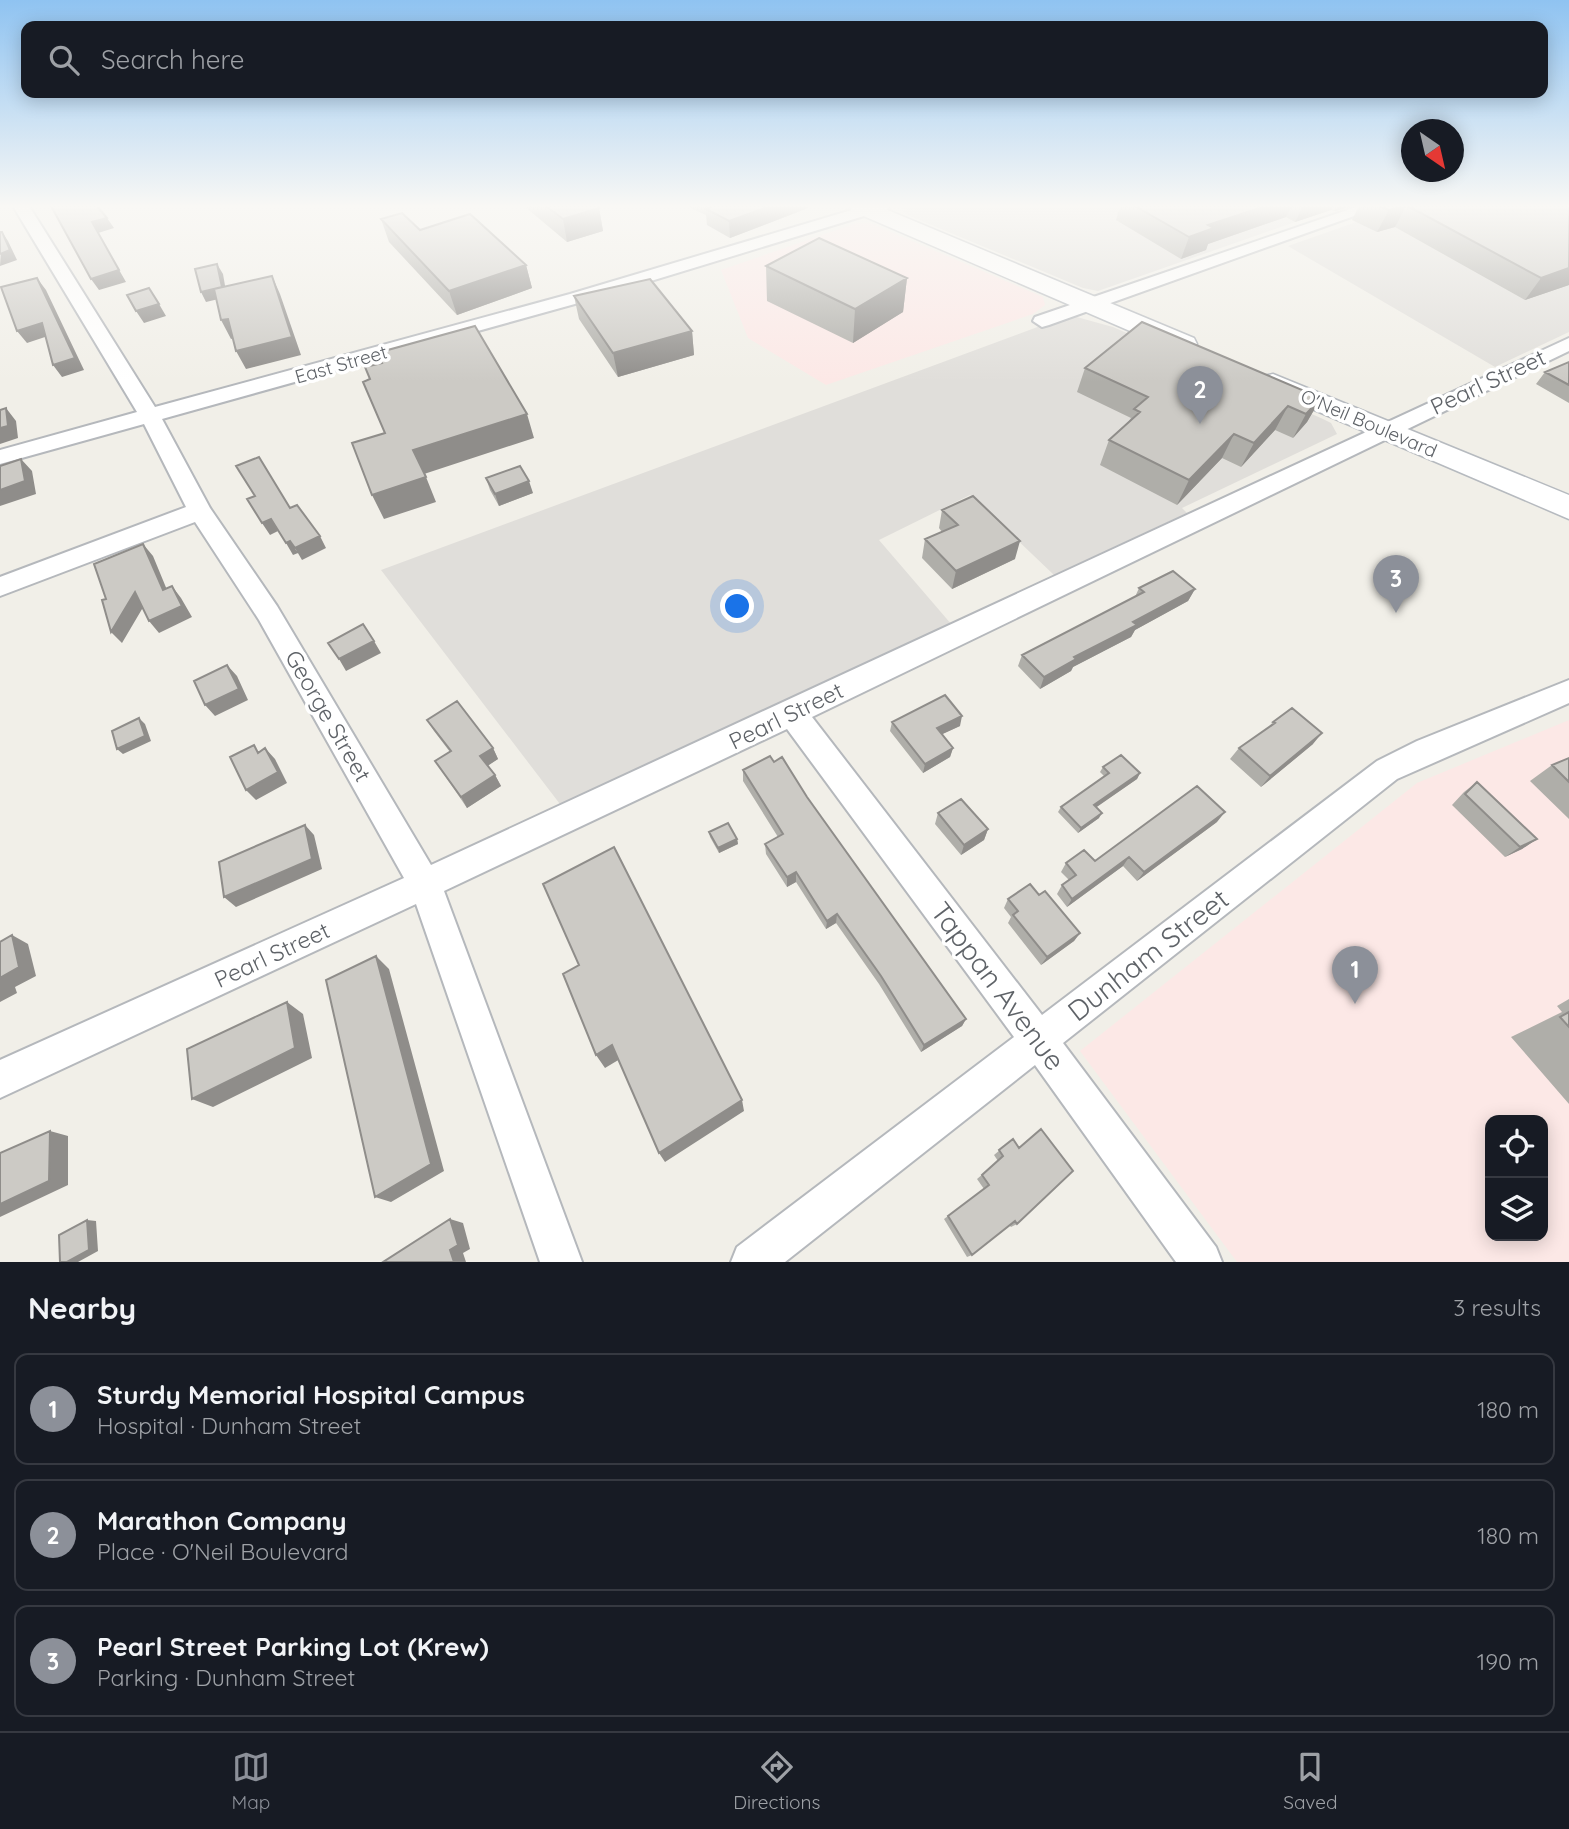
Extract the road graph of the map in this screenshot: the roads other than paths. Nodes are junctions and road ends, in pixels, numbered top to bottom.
1 (57, 265) edge
2 (683, 265) edge
3 (1001, 265) edge
4 (1203, 265) edge
5 (1090, 304) junction
6 (1042, 321) dead end
7 (1569, 344) edge
8 (1209, 355) edge
9 (1247, 371) edge
10 (150, 416) junction
11 (1386, 430) junction
12 (0, 457) edge
13 (1569, 508) edge
14 (200, 511) junction
15 (0, 587) edge
16 (1569, 691) edge
17 (792, 713) junction
18 (425, 885) junction
19 (1039, 1040) junction
20 (0, 1079) edge
21 (561, 1262) edge
22 (752, 1262) edge
23 (1201, 1262) edge

1 - 10 street, George Street
2 - 10 street, East Street
3 - 5 main road
4 - 5 street
5 - 6 street
5 - 8 main road
7 - 11 street, Pearl Street
9 - 11 main road, O'Neil Boulevard
10 - 12 street, East Street
10 - 14 street, George Street
11 - 13 main road, O'Neil Boulevard
11 - 17 street, Pearl Street
14 - 15 street
14 - 18 street, George Street
16 - 19 street, Dunham Street
17 - 18 street, Pearl Street
17 - 19 street, Tappan Avenue
18 - 20 street, Pearl Street
18 - 21 street, George Street
19 - 22 street, Dunham Street
19 - 23 street, Tappan Avenue

